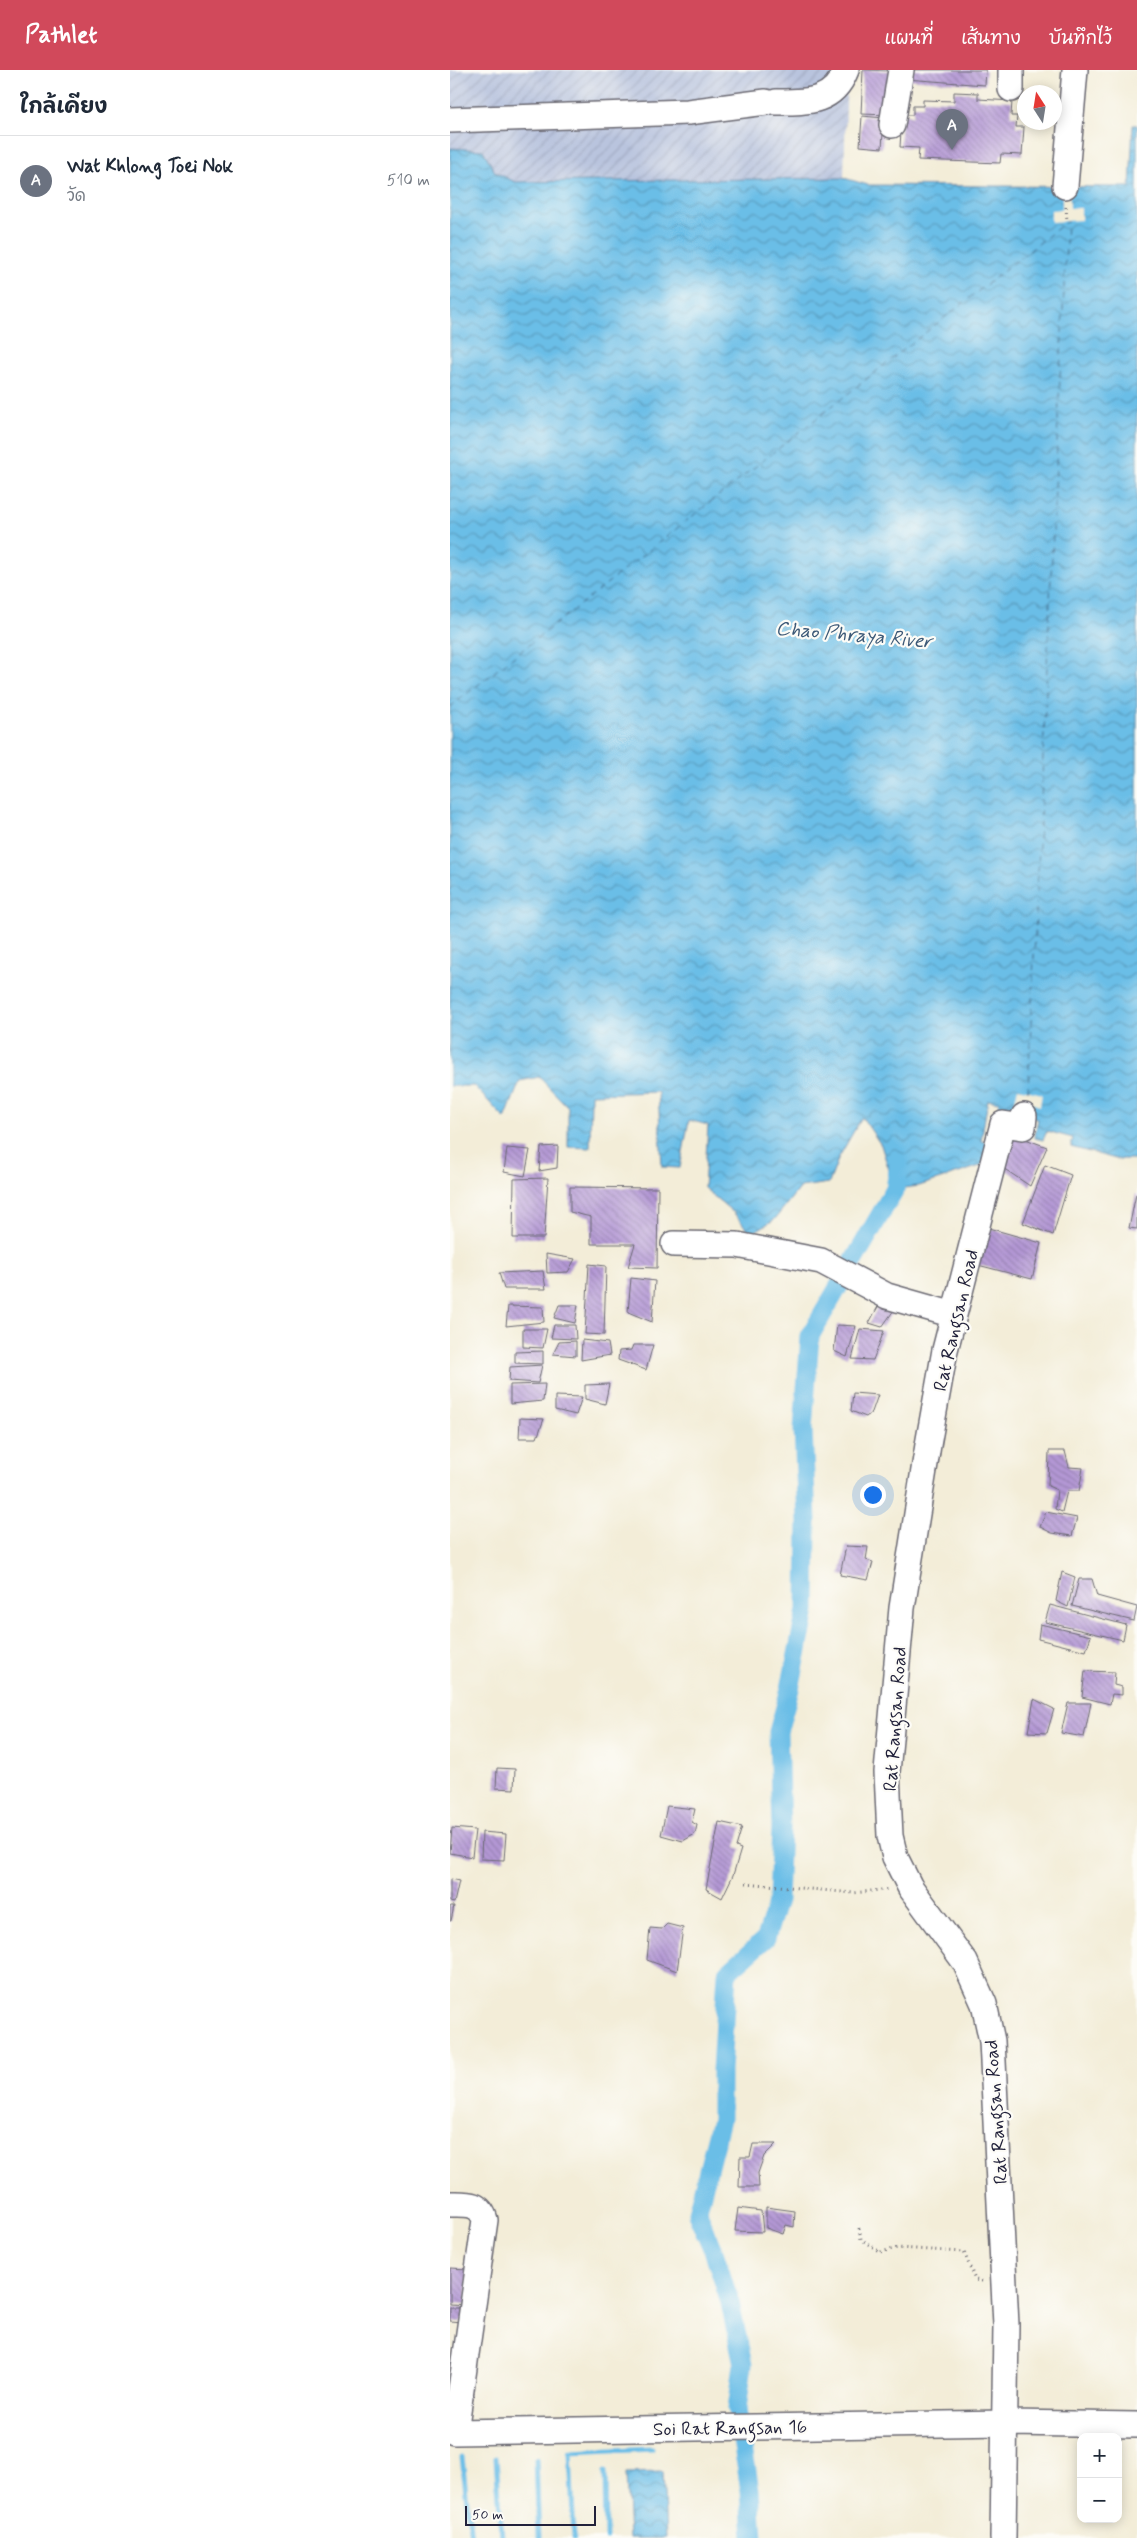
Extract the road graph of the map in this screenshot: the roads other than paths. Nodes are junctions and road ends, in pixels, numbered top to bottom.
1 (846, 70) edge
2 (900, 70) edge
3 (1075, 70) edge
4 (450, 120) edge
5 (892, 125) dead end
6 (1065, 186) dead end
7 (1024, 1116) dead end
8 (674, 1244) dead end
9 (954, 1315) junction
10 (450, 2204) edge
11 (1005, 2423) junction
12 (1137, 2425) edge
13 (452, 2432) edge
14 (1003, 2538) edge

1 - 4 street
2 - 5 street
3 - 6 street
7 - 9 street, Rat Rangsan Road
8 - 9 street
9 - 11 street, Rat Rangsan Road
10 - 13 street, Soi Rat Rangsan 16
11 - 12 street, Soi Rat Rangsan 16
11 - 13 street, Soi Rat Rangsan 16
11 - 14 street, Rat Rangsan Road

